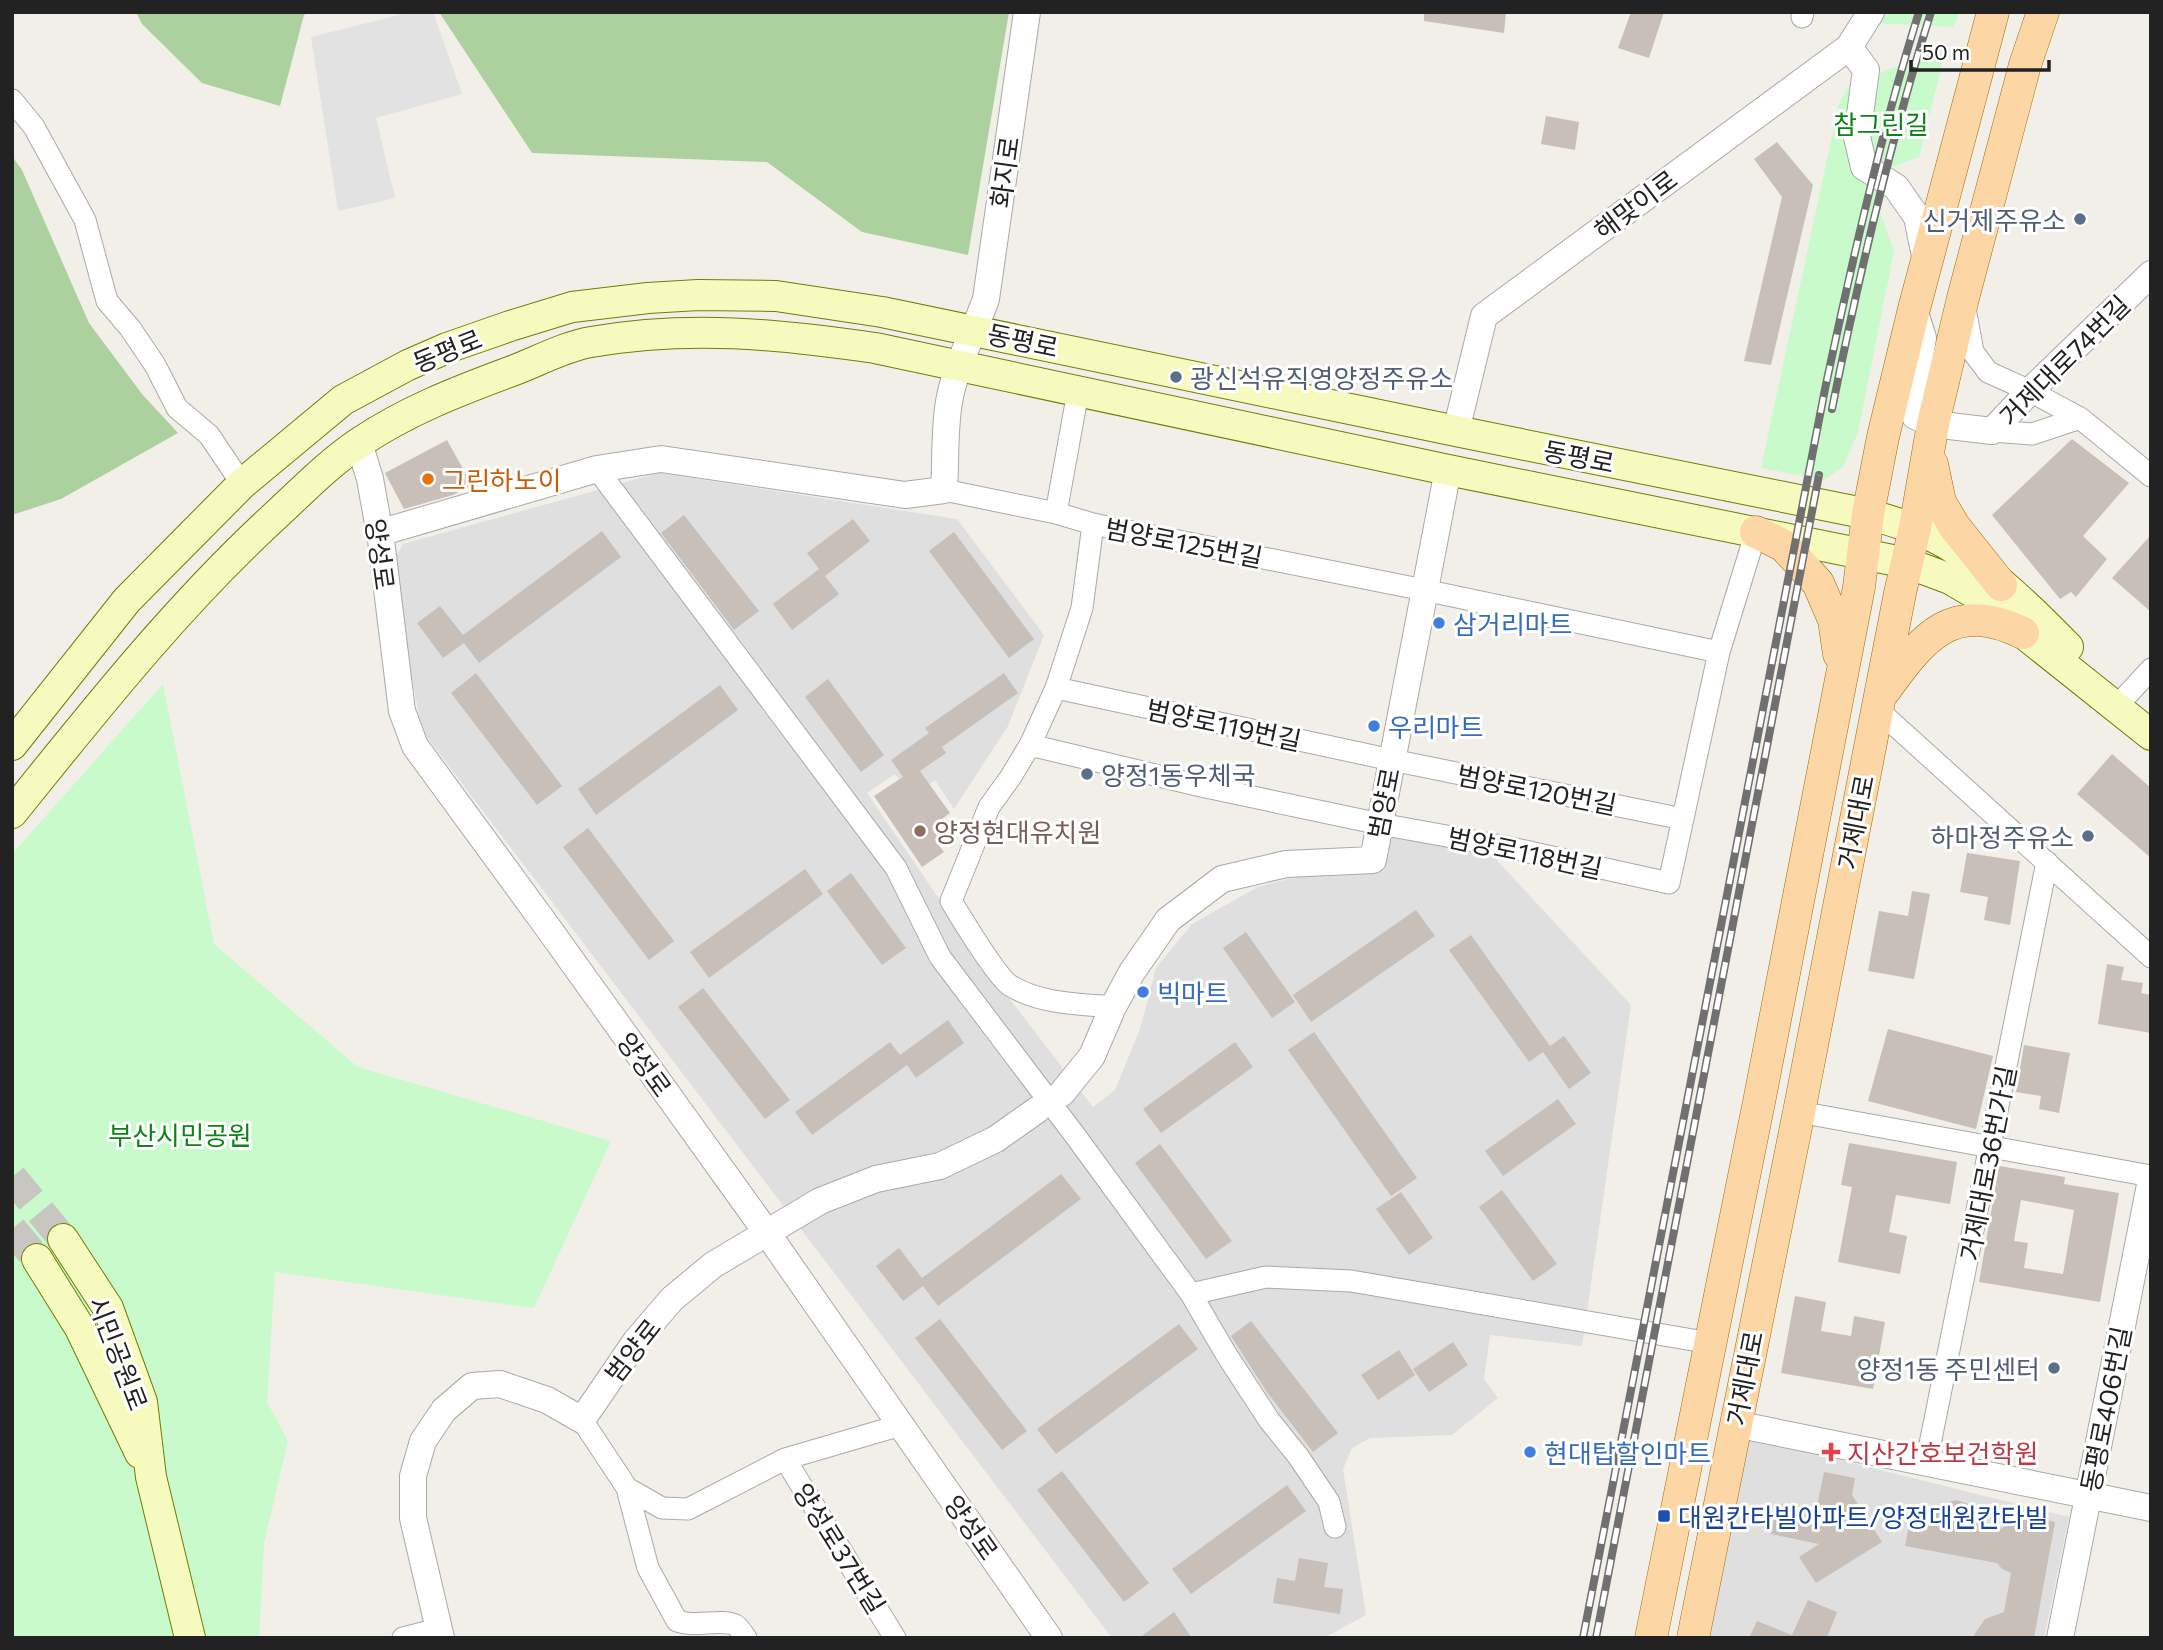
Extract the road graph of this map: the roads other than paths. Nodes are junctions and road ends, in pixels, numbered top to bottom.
1 (1027, 12) edge
2 (1871, 12) edge
3 (1993, 12) edge
4 (2043, 12) edge
5 (1849, 47) junction
6 (12, 100) edge
7 (1926, 261) junction
8 (2151, 274) edge
9 (1963, 298) junction
10 (1914, 309) junction
11 (975, 330) junction
12 (959, 365) junction
13 (1079, 391) junction
14 (2030, 391) junction
15 (2080, 418) junction
16 (1456, 431) junction
17 (1992, 431) junction
18 (1931, 435) junction
19 (359, 443) junction
20 (597, 469) junction
21 (1448, 470) junction
22 (2151, 476) edge
23 (242, 485) junction
24 (944, 490) junction
25 (1056, 513) junction
26 (1868, 513) junction
27 (1093, 524) junction
28 (1915, 528) junction
29 (1756, 532) junction
30 (380, 533) junction
31 (1863, 553) junction
32 (1907, 563) junction
33 (2001, 585) junction
34 (1424, 590) junction
35 (2023, 633) junction
36 (1719, 652) junction
37 (2151, 669) edge
38 (1841, 675) junction
39 (1056, 688) junction
40 (1878, 703) junction
41 (2117, 706) junction
42 (2151, 735) edge
43 (12, 744) edge
44 (1030, 745) junction
45 (1392, 760) junction
46 (12, 813) edge
47 (1683, 819) junction
48 (1380, 824) junction
49 (2047, 862) junction
50 (951, 901) junction
51 (923, 919) junction
52 (2151, 957) edge
53 (1113, 1007) junction
54 (1062, 1093) dead end
55 (1037, 1110) dead end
56 (1799, 1112) junction
57 (1990, 1146) junction
58 (2151, 1178) edge
59 (766, 1233) junction
60 (63, 1239) tunnel mouth
61 (37, 1259) tunnel mouth
62 (1191, 1294) junction
63 (1710, 1343) junction
64 (582, 1420) junction
65 (1735, 1423) junction
66 (901, 1425) junction
67 (785, 1459) junction
68 (1926, 1464) junction
69 (151, 1477) junction
70 (627, 1488) junction
71 (2088, 1496) junction
72 (2151, 1508) edge
73 (1335, 1527) dead end
74 (440, 1633) edge
75 (190, 1638) edge
76 (403, 1638) edge
77 (746, 1638) edge
78 (895, 1638) edge
79 (1049, 1638) edge
80 (1651, 1638) edge
81 (1693, 1638) edge
82 (2060, 1638) edge

1 - 11 street, 화지로
2 - 5 street, 해맞이로
3 - 7 main road, 거제대로
4 - 9 main road, 거제대로
5 - 7 street
5 - 16 street, 해맞이로
6 - 23 street
7 - 10 main road, 거제대로
8 - 14 street, 거제대로74번길
9 - 14 street
9 - 18 main road, 거제대로
10 - 18 street
10 - 26 main road, 거제대로
11 - 12 street, 화지로
11 - 16 main road, 동평로
11 - 23 main road, 동평로
12 - 13 main road, 동평로
12 - 19 main road, 동평로
12 - 24 street, 화지로
13 - 21 main road, 동평로
13 - 25 street
14 - 15 street
14 - 17 street, 거제대로74번길
15 - 17 street
15 - 22 street
16 - 26 main road, 동평로
17 - 18 street, 거제대로74번길
18 - 28 main road, 거제대로
18 - 33 main road
19 - 30 street, 양성로
19 - 46 main road, 동평로
20 - 24 street
20 - 30 street
20 - 51 street
21 - 29 main road, 동평로
21 - 34 street, 범양로
23 - 43 main road, 동평로
24 - 25 street, 범양로125번길
25 - 27 street, 범양로125번길
26 - 28 main road, 동평로
26 - 31 main road, 거제대로
27 - 34 street, 범양로125번길
27 - 39 street
28 - 32 main road, 거제대로
28 - 33 main road, 동평로
29 - 31 main road, 동평로
29 - 36 street
29 - 38 main road
30 - 59 street, 양성로
31 - 32 main road, 동평로
31 - 38 main road, 거제대로
32 - 35 main road, 동평로
32 - 40 main road, 거제대로
33 - 41 main road, 동평로
34 - 36 street, 범양로125번길
34 - 45 street, 범양로
35 - 40 main road
35 - 41 main road, 동평로
36 - 47 street
37 - 41 street
38 - 63 main road, 거제대로
39 - 44 street
39 - 45 street, 범양로119번길
40 - 49 street
40 - 56 main road, 거제대로
41 - 42 main road, 동평로
44 - 48 street, 범양로118번길
44 - 50 street
45 - 47 street, 범양로120번길
45 - 48 street, 범양로
47 - 48 street, 범양로118번길
48 - 53 street, 범양로
49 - 52 street
49 - 57 street, 거제대로36번가길
50 - 51 street
50 - 53 street
51 - 62 street
53 - 54 street, 범양로
55 - 59 street, 범양로
56 - 57 street
56 - 65 main road, 거제대로
57 - 58 street
57 - 68 street, 거제대로36번가길
58 - 71 street, 동평로406번길
59 - 64 street, 범양로
59 - 66 street, 양성로
60 - 69 main road, 시민공원로
61 - 69 main road, 시민공원로
62 - 63 street
62 - 73 street
63 - 80 main road, 거제대로
64 - 70 street
64 - 74 street
65 - 68 street
65 - 81 main road, 거제대로
66 - 67 street
66 - 79 street, 양성로
67 - 70 street
67 - 78 street, 양성로37번길
68 - 71 street
69 - 75 main road, 시민공원로
70 - 77 street
71 - 72 street
71 - 82 street, 동평로406번길
74 - 76 street

